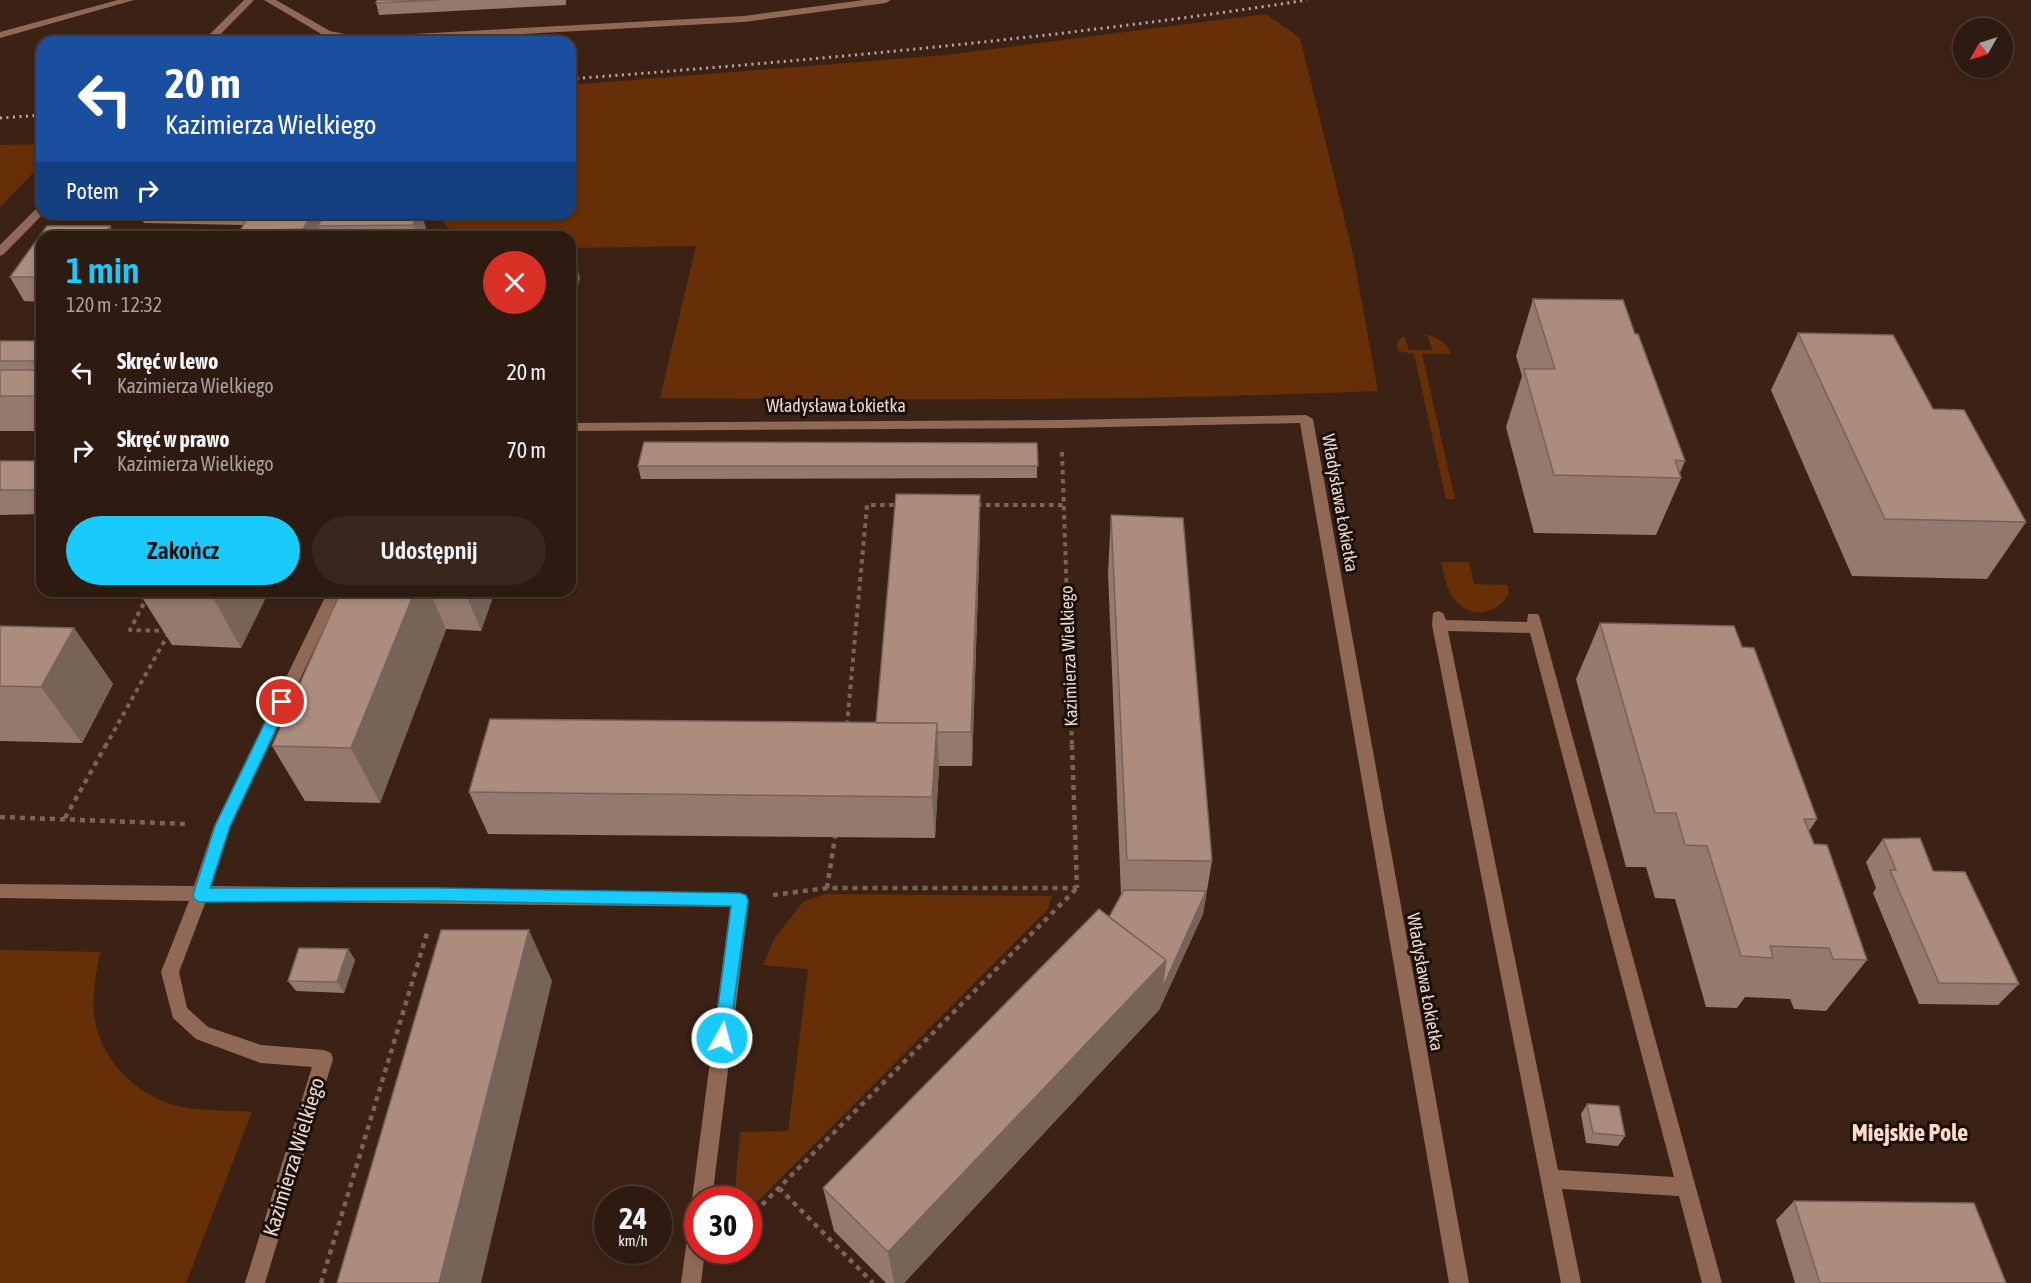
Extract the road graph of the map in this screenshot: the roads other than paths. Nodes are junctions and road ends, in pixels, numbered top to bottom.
1 (84, 0) edge
2 (129, 0) edge
3 (249, 0) edge
4 (269, 0) edge
5 (886, 0) edge
6 (89, 11) junction
7 (0, 35) edge
8 (213, 36) edge
9 (341, 36) edge
10 (432, 36) edge
11 (36, 215) edge
12 (0, 252) edge
13 (576, 427) edge
14 (332, 597) edge
15 (0, 891) edge
16 (200, 895) junction
17 (1550, 1179) junction
18 (704, 1186) edge
19 (1686, 1187) junction
20 (694, 1264) edge
21 (255, 1283) edge
22 (691, 1283) edge
23 (1459, 1283) edge
24 (1571, 1283) edge
25 (1712, 1283) edge

1 - 6 street
2 - 6 street
3 - 8 street
4 - 9 street
5 - 10 street
6 - 7 street
11 - 12 street
13 - 23 street, Władysława Łokietka
14 - 16 street, Kazimierza Wielkiego
15 - 16 street
16 - 18 street
16 - 21 street, Kazimierza Wielkiego
17 - 19 street
17 - 19 street
17 - 24 street
19 - 25 street
20 - 22 street

